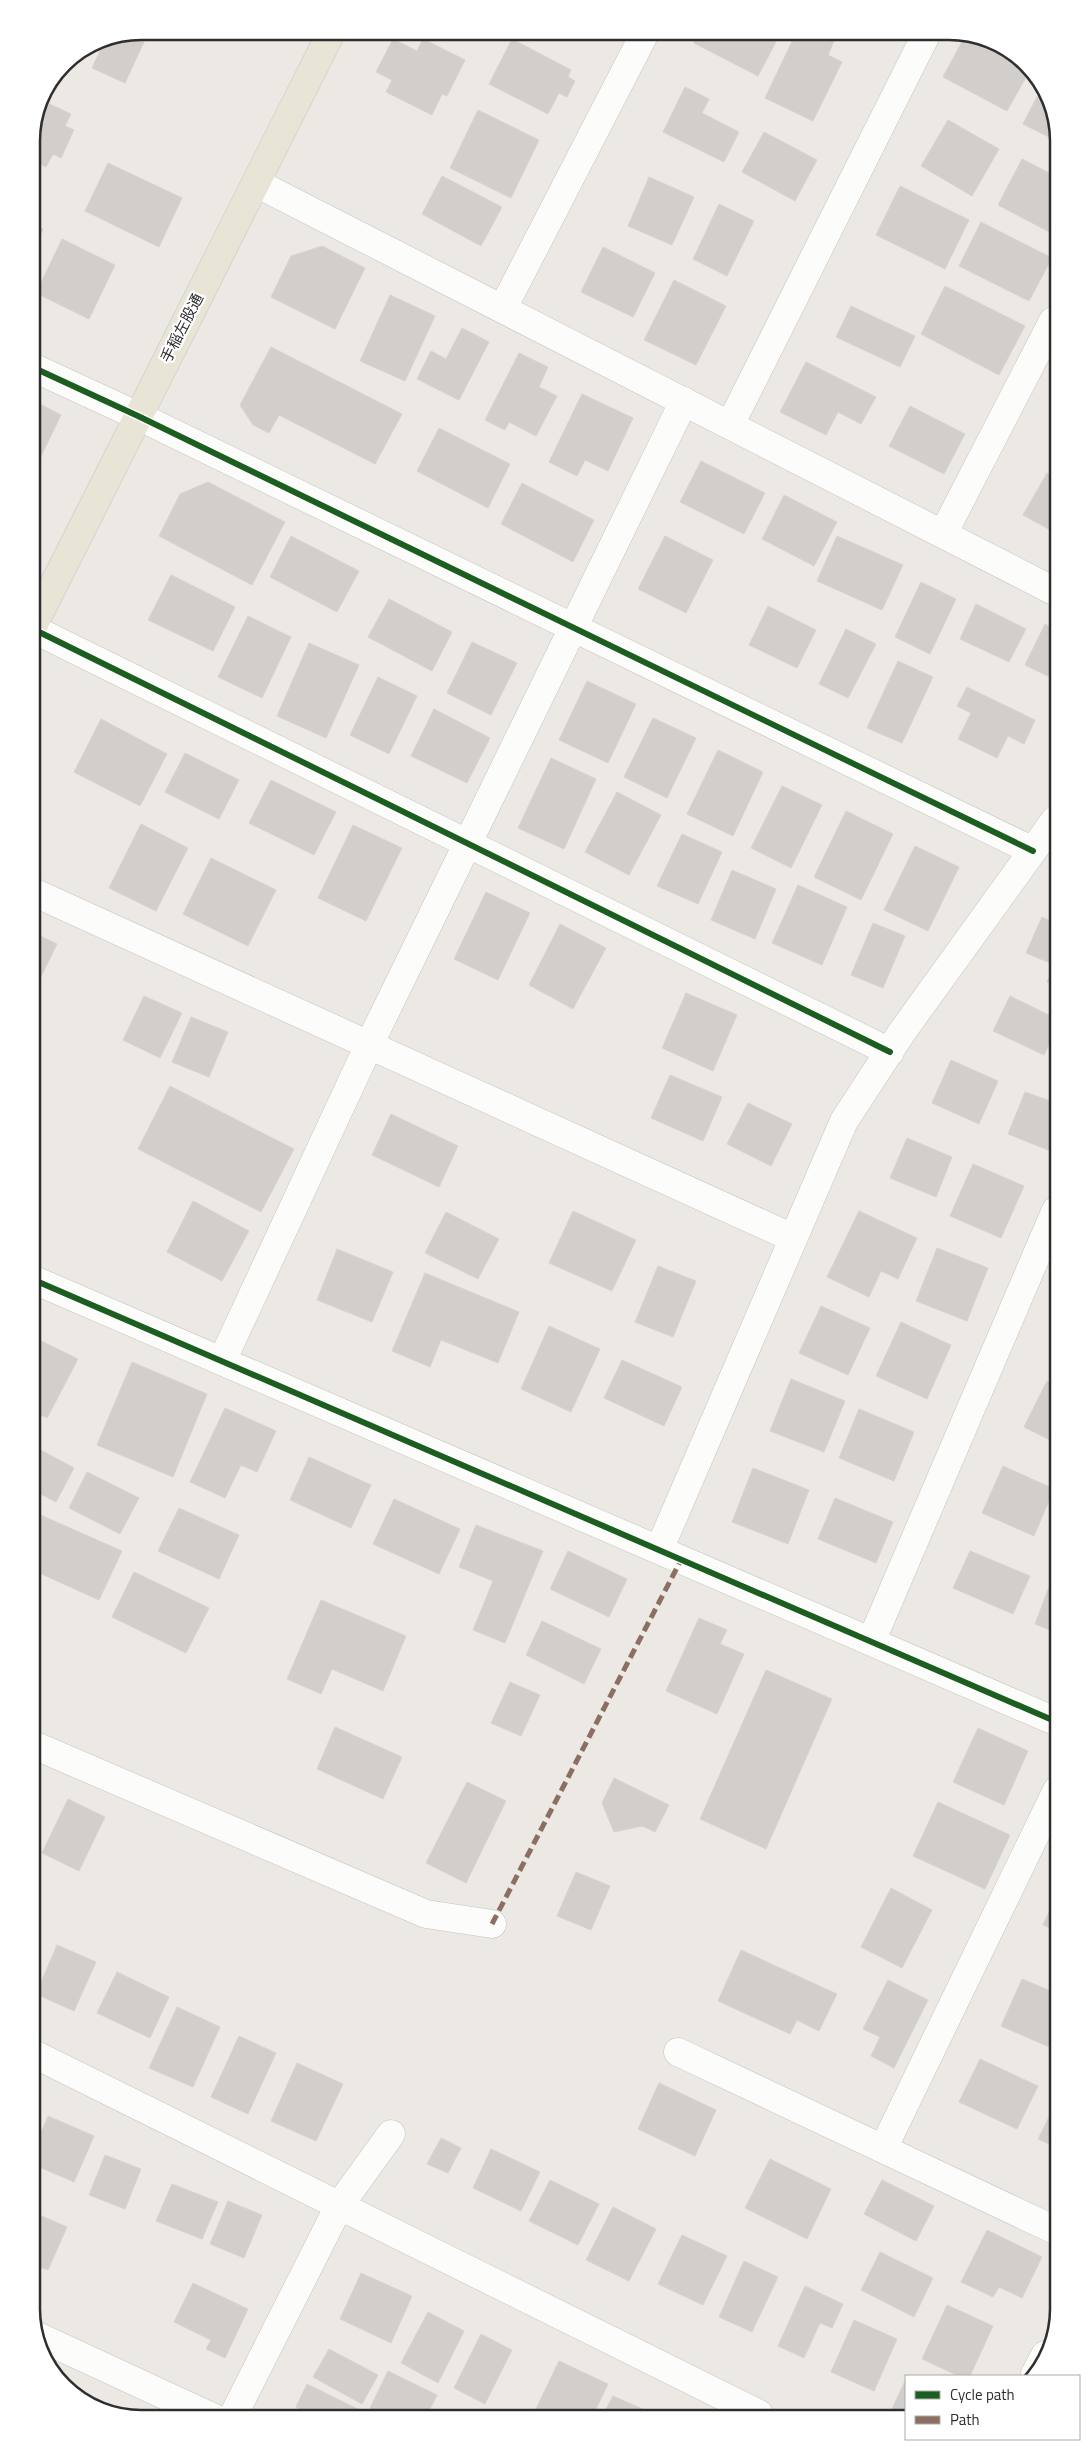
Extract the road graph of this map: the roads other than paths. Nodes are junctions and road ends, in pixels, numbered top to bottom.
1 (328, 40) edge
2 (641, 40) edge
3 (924, 40) edge
4 (256, 183) junction
5 (503, 308) junction
6 (1050, 327) edge
7 (40, 371) edge
8 (684, 401) junction
9 (138, 416) junction
10 (730, 425) junction
11 (943, 534) junction
12 (1050, 589) edge
13 (40, 614) edge
14 (573, 627) junction
15 (40, 631) edge
16 (1050, 827) edge
17 (469, 844) junction
18 (1033, 851) junction
19 (40, 895) edge
20 (369, 1045) junction
21 (890, 1052) junction
22 (1050, 1224) edge
23 (793, 1238) junction
24 (40, 1283) edge
25 (222, 1361) junction
26 (659, 1550) junction
27 (871, 1642) junction
28 (1050, 1719) edge
29 (40, 1748) edge
30 (1050, 1804) edge
31 (492, 1924) dead end
32 (678, 2052) dead end
33 (40, 2057) edge
34 (391, 2134) dead end
35 (883, 2149) junction
36 (339, 2206) junction
37 (1050, 2228) edge
38 (45, 2340) edge
39 (197, 2410) edge
40 (236, 2410) edge
41 (751, 2410) edge

1 - 4 main road, 手稲左股通
2 - 5 street
3 - 10 street
4 - 5 street
4 - 9 main road, 手稲左股通
5 - 8 street
6 - 11 street
7 - 9 street
8 - 10 street
8 - 14 street
9 - 13 main road, 手稲左股通
9 - 14 street
10 - 11 street
11 - 12 street
14 - 17 street
14 - 18 street
15 - 17 street
16 - 18 street
17 - 20 street
17 - 21 street
18 - 21 street
19 - 20 street
20 - 23 street
20 - 25 street
21 - 23 street
22 - 27 street
23 - 26 street
24 - 25 street
25 - 26 street
26 - 27 street
27 - 28 street
29 - 31 street
30 - 35 street
32 - 35 street
33 - 36 street
34 - 36 street
35 - 37 street
36 - 40 street
36 - 41 street
38 - 39 street

